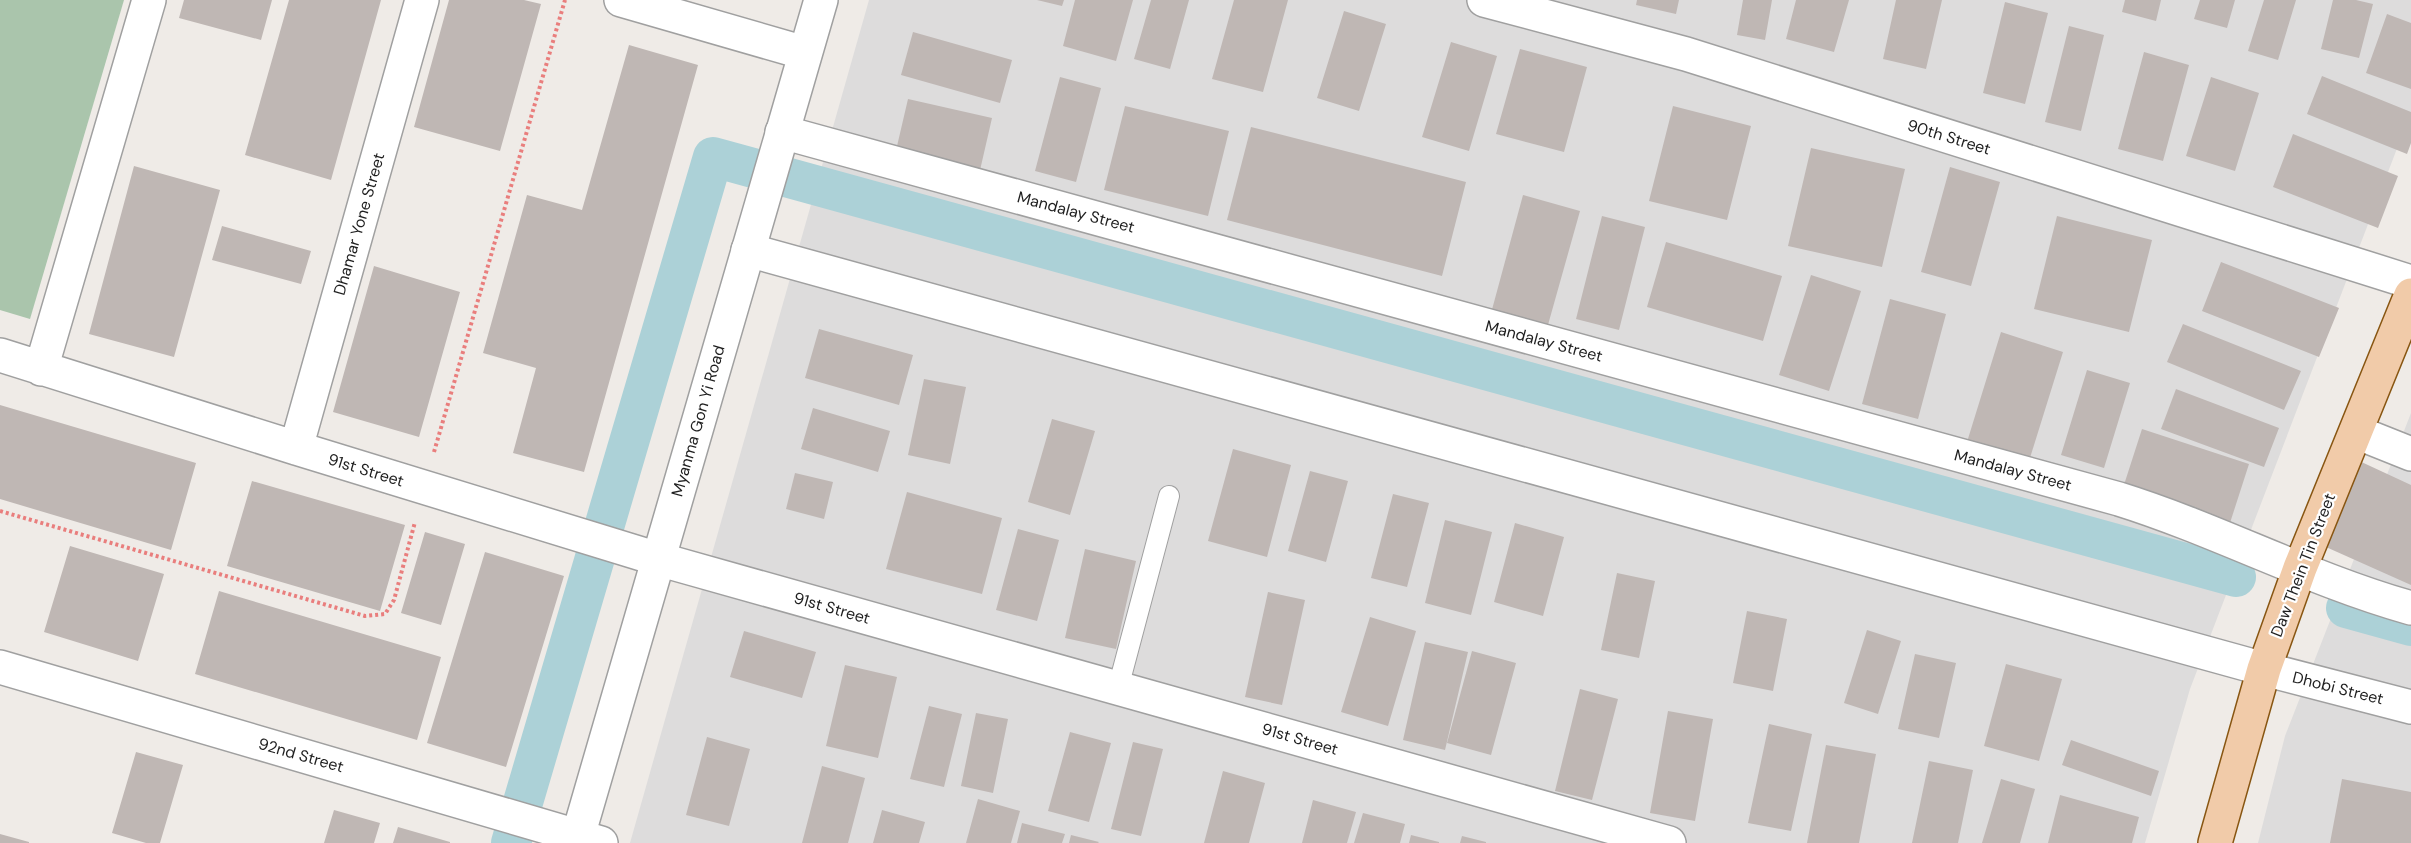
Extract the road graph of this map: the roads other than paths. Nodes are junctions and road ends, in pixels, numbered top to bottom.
1 (149, 0) edge
2 (422, 0) edge
3 (621, 0) edge
4 (820, 0) edge
5 (1484, 0) edge
6 (805, 53) junction
7 (782, 132) junction
8 (748, 250) junction
9 (2411, 282) edge
10 (2411, 295) edge
11 (0, 355) edge
12 (41, 369) junction
13 (2356, 432) junction
14 (296, 448) junction
15 (2411, 454) edge
16 (1169, 496) dead end
17 (658, 559) junction
18 (2300, 568) junction
19 (2411, 608) edge
20 (0, 667) edge
21 (2264, 669) junction
22 (1118, 688) junction
23 (2411, 707) edge
24 (585, 841) edge
25 (1669, 843) edge
26 (2215, 843) edge

1 - 12 street
2 - 14 street, Dhamar Yone Street
3 - 6 street
4 - 6 street, Myanma Gon Yi Road
5 - 9 street, 90th Street
6 - 7 street, Myanma Gon Yi Road
7 - 8 street, Myanma Gon Yi Road
7 - 18 street, Mandalay Street
8 - 17 street, Myanma Gon Yi Road
8 - 21 street
10 - 13 main road, Daw Thein Tin Street
11 - 12 street, 91st Street
12 - 14 street, 91st Street
13 - 15 street
13 - 18 main road, Daw Thein Tin Street
14 - 17 street, 91st Street
16 - 22 lane
17 - 22 street, 91st Street
17 - 24 street, Myanma Gon Yi Road
18 - 19 street, Mandalay Street
18 - 21 main road, Daw Thein Tin Street
20 - 24 street, 92nd Street
21 - 23 street, Dhobi Street
21 - 26 main road, Daw Thein Tin Street
22 - 25 street, 91st Street

